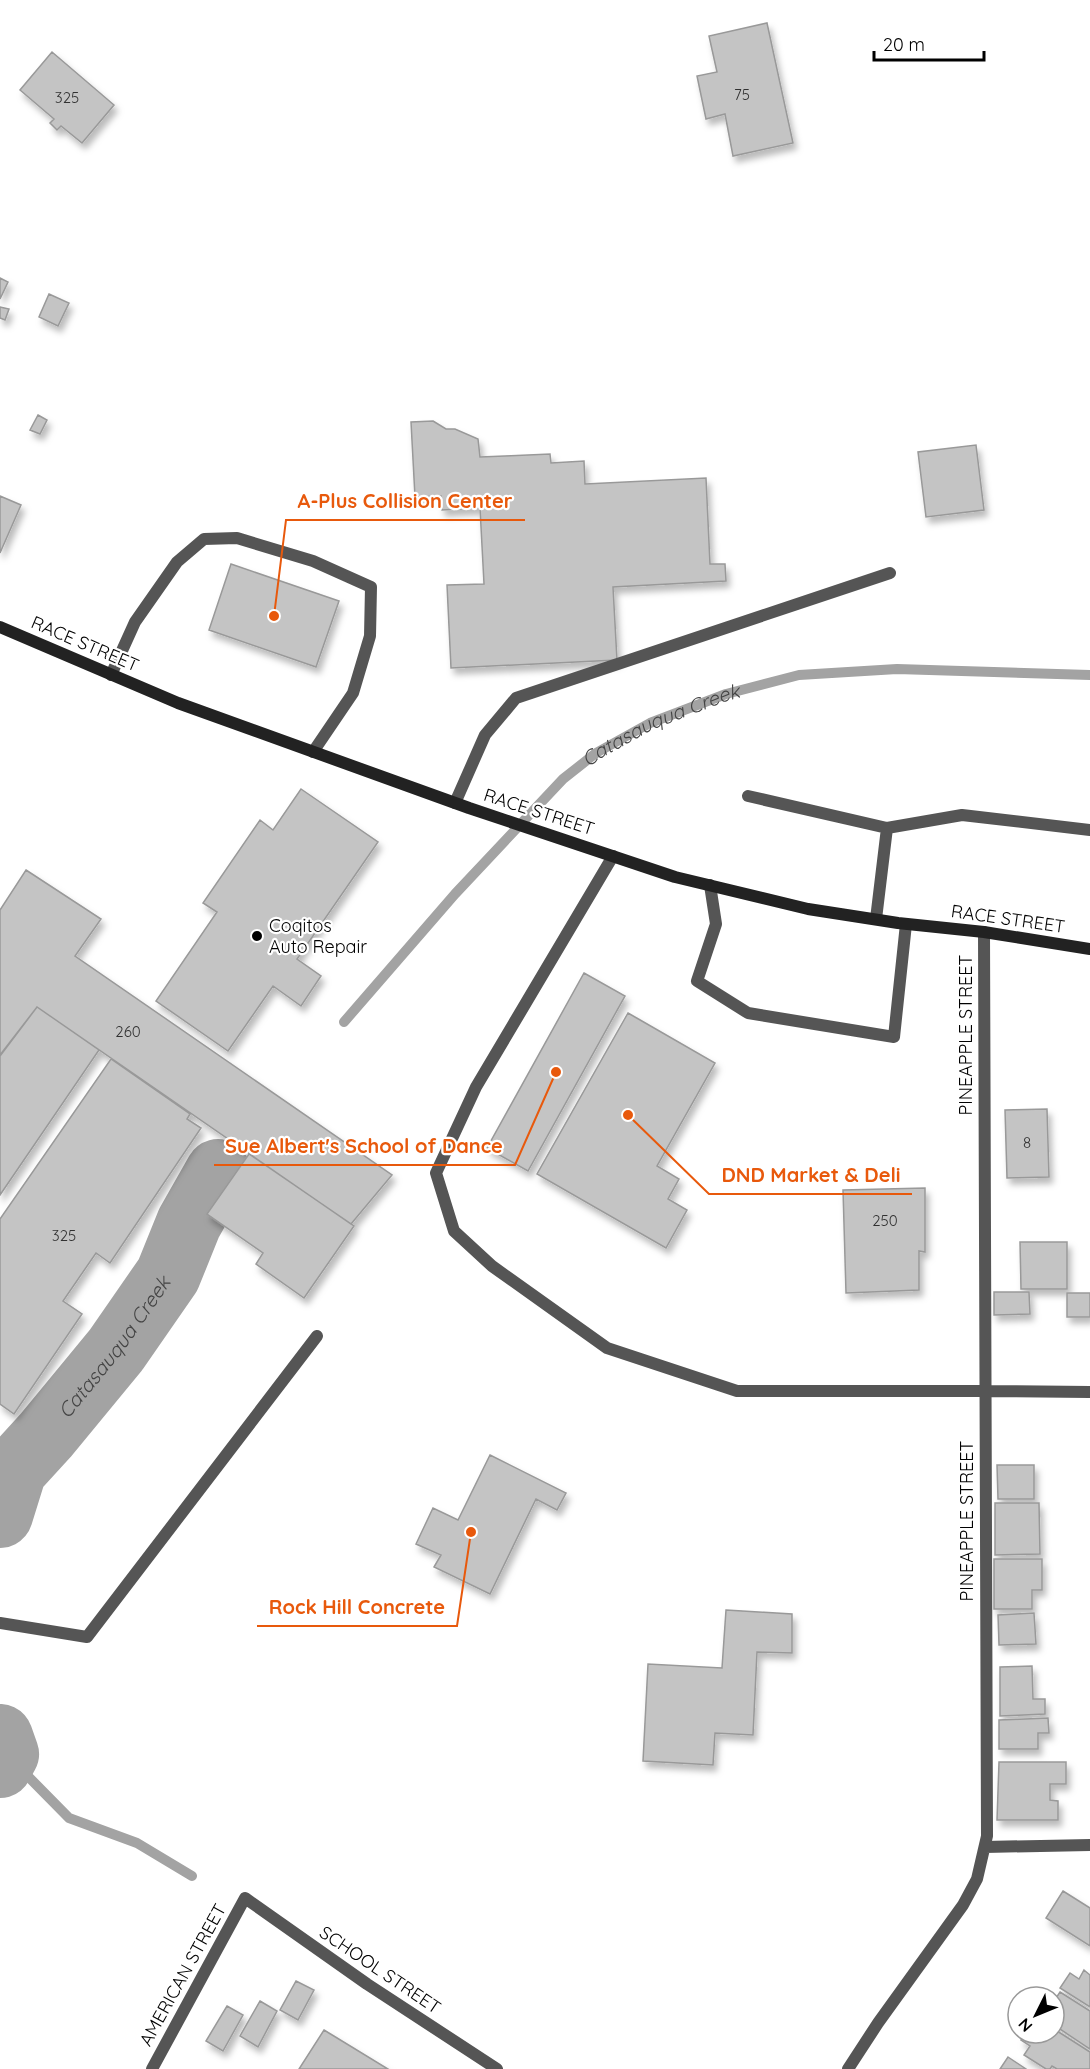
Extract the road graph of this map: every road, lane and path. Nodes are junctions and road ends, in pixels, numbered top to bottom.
1 (890, 573) dead end
2 (0, 627) edge
3 (111, 675) junction
4 (314, 752) junction
5 (748, 796) dead end
6 (455, 803) junction
7 (887, 828) junction
8 (1090, 830) edge
9 (613, 856) junction
10 (710, 885) junction
11 (876, 919) junction
12 (906, 924) junction
13 (984, 932) junction
14 (1090, 949) edge
15 (317, 1336) dead end
16 (984, 1391) junction
17 (1090, 1392) edge
18 (0, 1623) edge
19 (1090, 1845) edge
20 (985, 1847) junction
21 (245, 1898) joint
22 (152, 2069) edge
23 (497, 2069) edge
24 (848, 2069) edge

1 - 6 street
2 - 3 main road, RACE STREET
3 - 4 main road, RACE STREET
3 - 4 street
4 - 6 main road, RACE STREET
5 - 7 street
6 - 9 main road, RACE STREET
7 - 8 street
7 - 11 street
9 - 10 main road, RACE STREET
9 - 16 street
10 - 11 main road, RACE STREET
10 - 12 street
11 - 12 main road, RACE STREET
12 - 13 main road, RACE STREET
13 - 14 main road, RACE STREET
13 - 16 street, PINEAPPLE STREET
15 - 18 street
16 - 17 street
16 - 20 street, PINEAPPLE STREET
19 - 20 street
20 - 24 street, PINEAPPLE STREET
21 - 22 street, AMERICAN STREET
21 - 23 street, SCHOOL STREET

